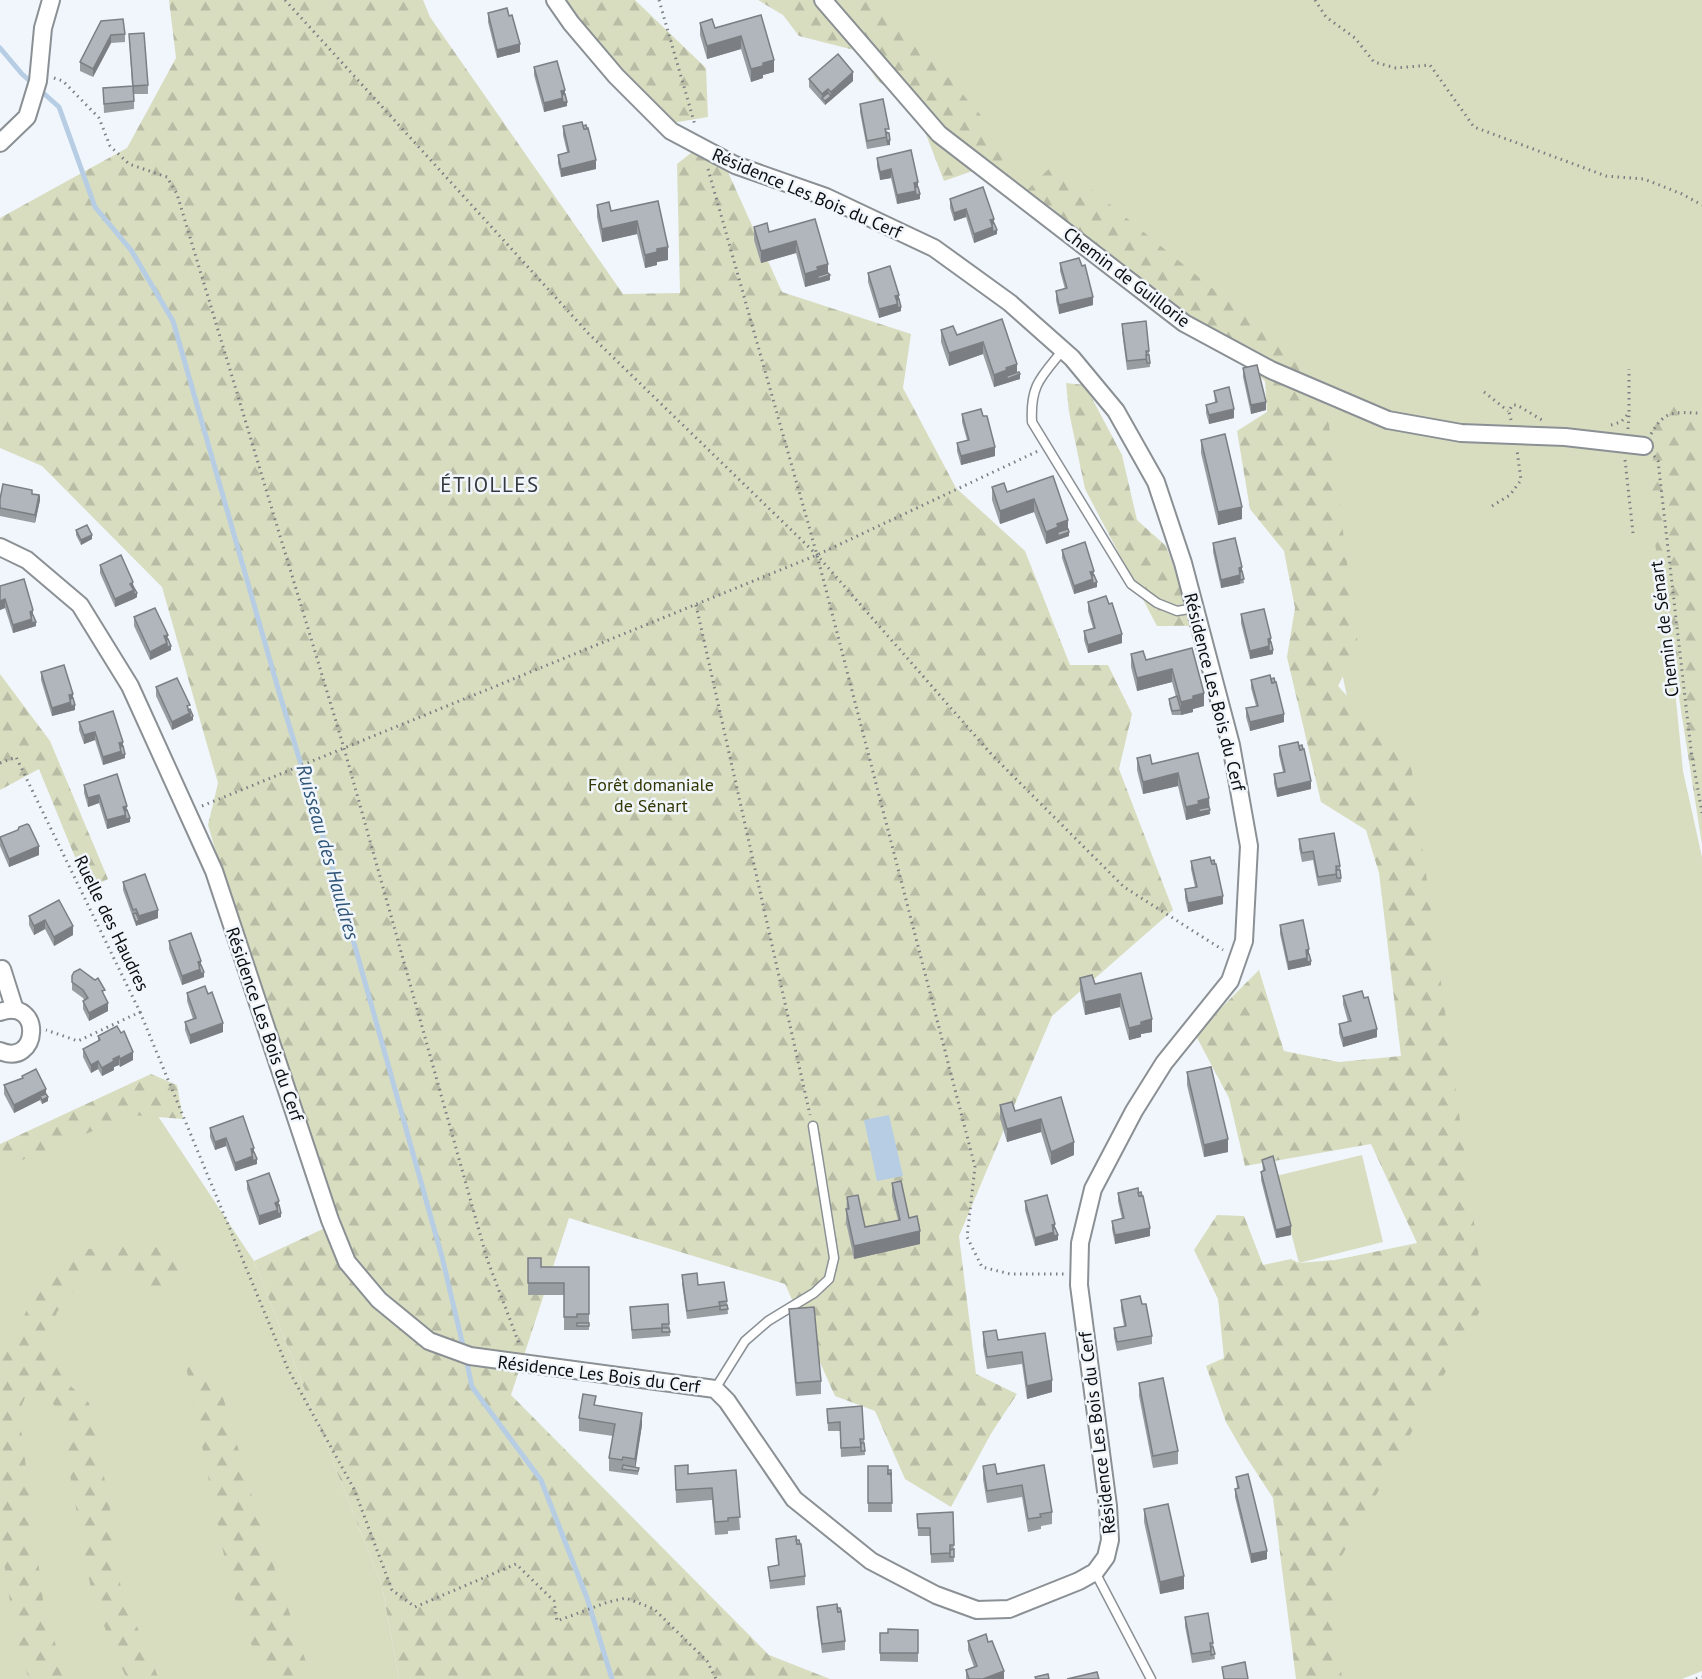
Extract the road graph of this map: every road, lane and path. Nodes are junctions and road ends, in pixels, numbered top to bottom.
1 (51, 0) edge
2 (285, 0) edge
3 (555, 0) edge
4 (659, 0) edge
5 (823, 0) edge
6 (1316, 0) edge
7 (37, 82) junction
8 (0, 143) edge
9 (702, 148) junction
10 (1702, 205) edge
11 (1063, 350) junction
12 (1484, 392) dead end
13 (1509, 412) dead end
14 (1629, 413) dead end
15 (1702, 413) edge
16 (1627, 442) junction
17 (1644, 446) junction
18 (1047, 447) junction
19 (1633, 533) dead end
20 (0, 547) edge
21 (817, 555) junction
22 (696, 604) junction
23 (1195, 608) junction
24 (344, 748) junction
25 (0, 764) edge
26 (188, 812) junction
27 (1702, 813) edge
28 (1238, 959) junction
29 (2, 969) dead end
30 (8, 1011) edge
31 (140, 1012) junction
32 (32, 1031) junction
33 (0, 1051) edge
34 (813, 1126) joint
35 (1079, 1274) junction
36 (527, 1365) junction
37 (715, 1389) junction
38 (1095, 1572) junction
39 (1702, 1677) edge
40 (716, 1679) edge
41 (1151, 1679) edge
42 (1696, 1679) edge

1 - 7 street
2 - 21 path
3 - 9 street, Résidence Les Bois du Cerf
4 - 9 path
5 - 16 street, Chemin de Guillorie
6 - 10 path
7 - 8 street
7 - 24 path
9 - 11 street, Résidence Les Bois du Cerf
9 - 21 path
11 - 18 lane
11 - 23 street, Résidence Les Bois du Cerf
12 - 13 path
14 - 16 path
15 - 17 path
16 - 17 street, Chemin de Guillorie
16 - 19 path
17 - 27 path, Chemin de Sénart
18 - 21 path
18 - 23 lane
20 - 26 street, Résidence Les Bois du Cerf
21 - 22 path
21 - 28 path
21 - 35 path
22 - 24 path
22 - 34 path
23 - 28 street, Résidence Les Bois du Cerf
24 - 26 path
24 - 36 path
25 - 31 path, Ruelle des Haudres
26 - 36 street, Résidence Les Bois du Cerf
28 - 35 street, Résidence Les Bois du Cerf
29 - 30 street
30 - 32 street
31 - 32 path, Ruelle des Haudres
31 - 40 path
32 - 33 street
34 - 37 lane
35 - 38 street, Résidence Les Bois du Cerf
36 - 37 street, Résidence Les Bois du Cerf
37 - 38 street, Résidence Les Bois du Cerf
38 - 41 lane
39 - 42 path

